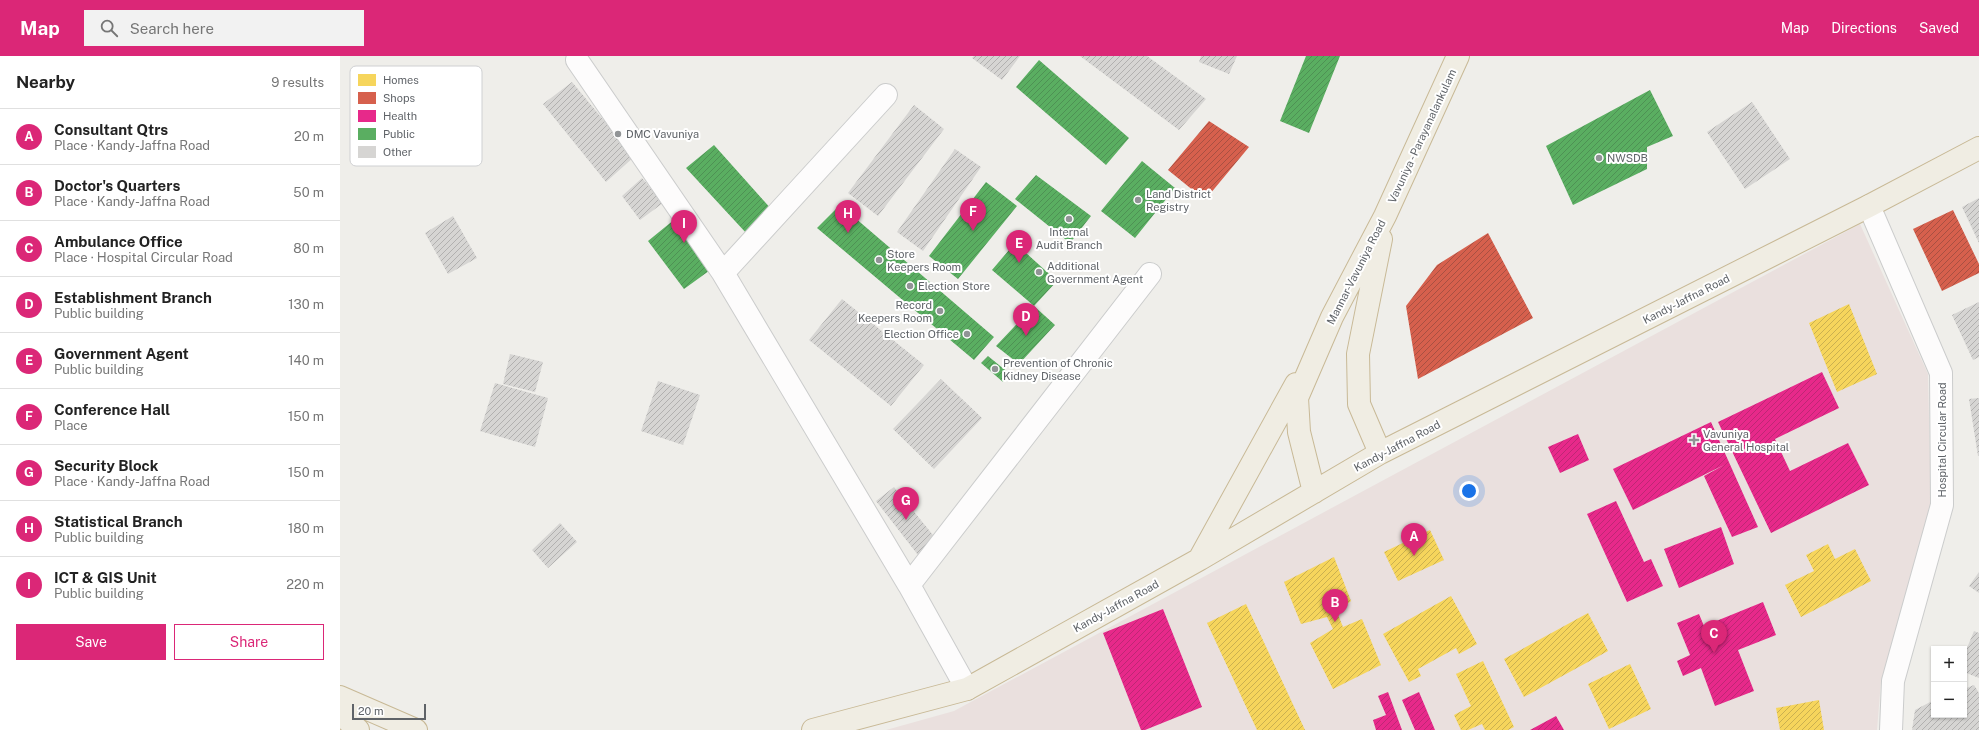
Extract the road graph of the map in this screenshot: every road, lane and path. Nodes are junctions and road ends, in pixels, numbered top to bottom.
1 (1458, 56) edge
2 (577, 60) dead end
3 (886, 95) dead end
4 (1979, 148) edge
5 (1869, 206) junction
6 (1385, 216) junction
7 (723, 273) junction
8 (1150, 274) dead end
9 (1332, 317) junction
10 (1380, 453) junction
11 (1314, 492) junction
12 (1200, 560) junction
13 (909, 585) junction
14 (967, 689) junction
15 (340, 697) edge
16 (340, 714) edge
17 (340, 718) edge
18 (343, 730) edge
19 (358, 730) edge
20 (416, 730) edge
21 (814, 730) edge
22 (1891, 730) edge

1 - 6 highway, Vavuniya - Parayanalankulam
2 - 7 street
3 - 7 street
4 - 5 highway, Kandy-Jaffna Road
5 - 10 highway, Kandy-Jaffna Road
5 - 22 street, Hospital Circular Road
6 - 9 highway, Mannar-Vavuniya Road
6 - 10 highway, Mannar-Vavuniya Road
7 - 13 street
8 - 13 street
9 - 11 highway, Mannar-Vavuniya Road
9 - 12 highway
10 - 11 highway, Kandy-Jaffna Road
11 - 12 highway, Kandy-Jaffna Road
12 - 14 highway, Kandy-Jaffna Road
13 - 14 street
14 - 21 highway, Kandy-Jaffna Road
15 - 20 highway
16 - 19 highway
17 - 18 highway

